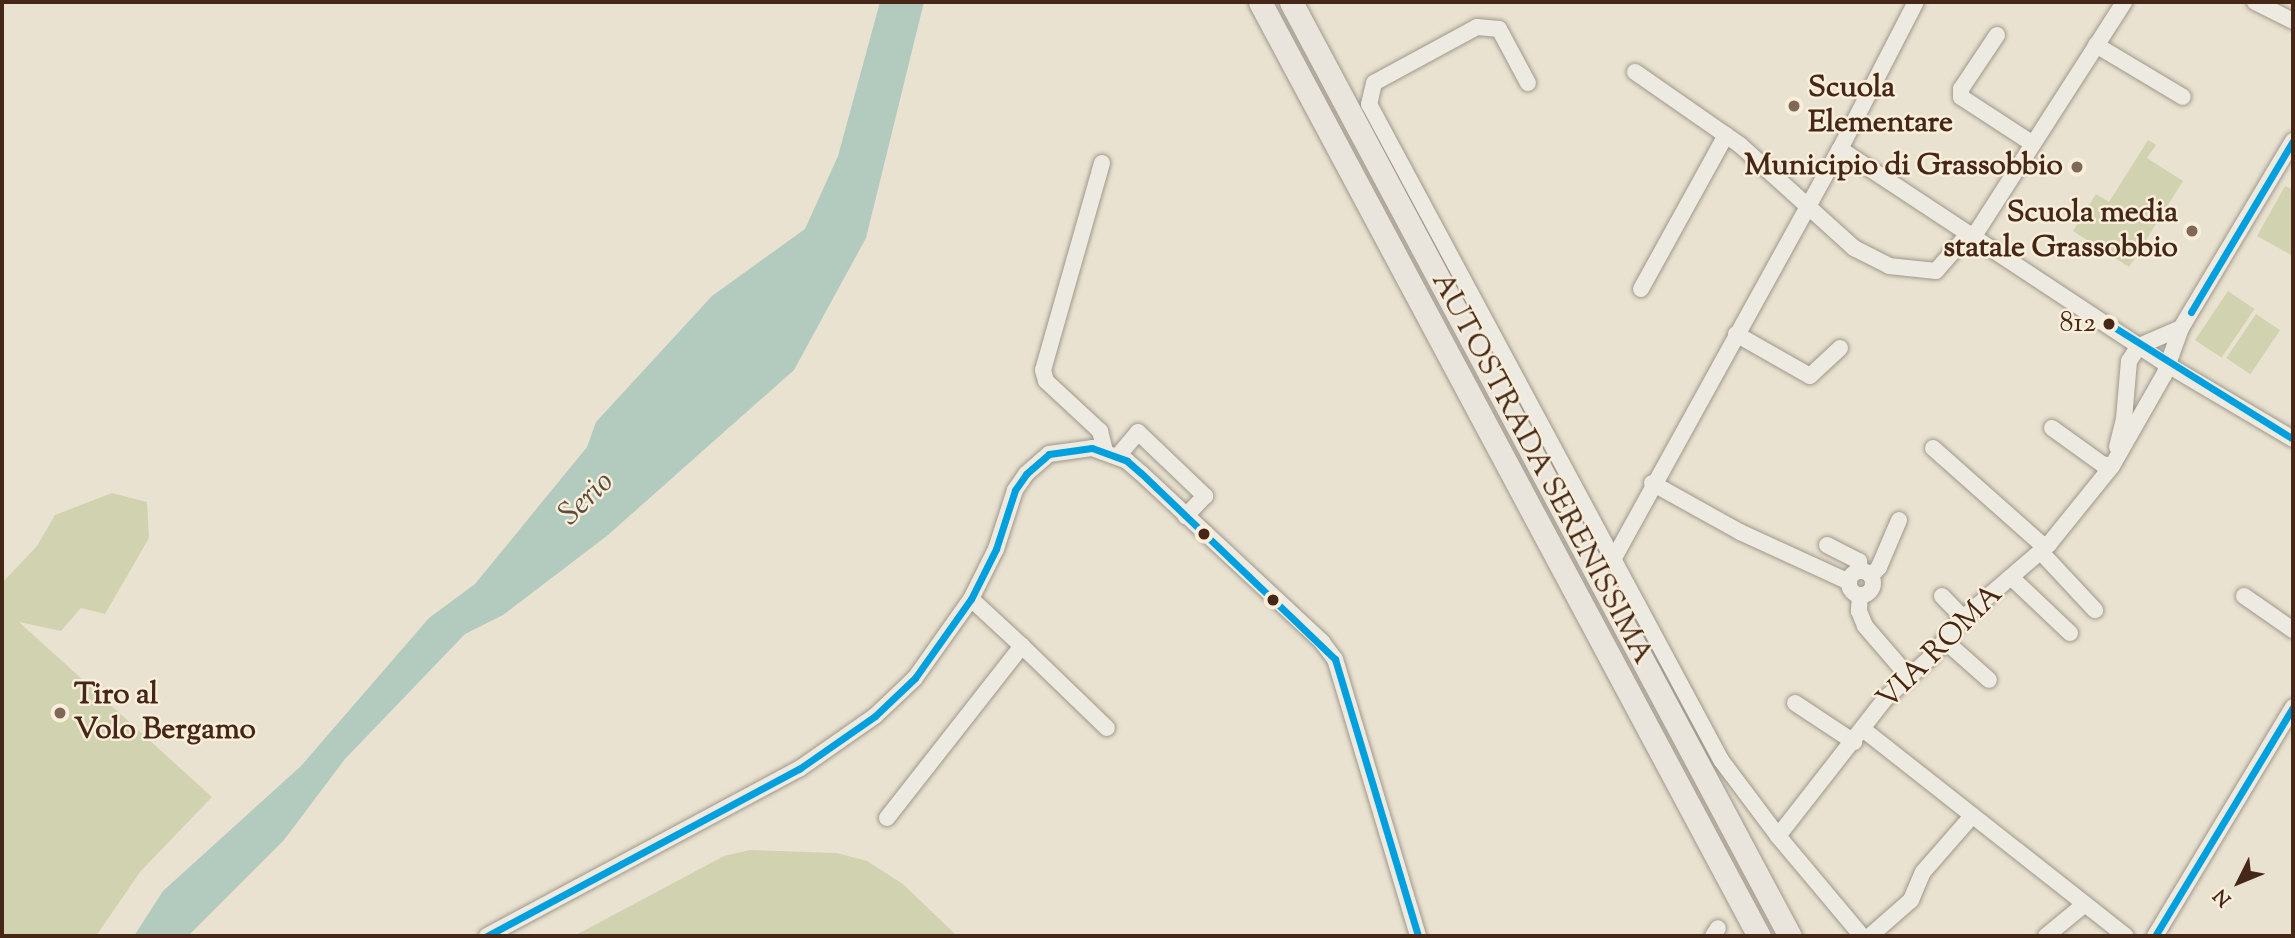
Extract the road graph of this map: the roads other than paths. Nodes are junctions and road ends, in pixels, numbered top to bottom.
1 (1260, 2) edge
2 (1292, 2) edge
3 (1916, 2) edge
4 (2124, 2) edge
5 (2255, 2) edge
6 (2293, 20) edge
7 (1997, 35) dead end
8 (2096, 45) junction
9 (1635, 72) dead end
10 (1528, 83) dead end
11 (2183, 97) dead end
12 (1726, 135) junction
13 (2293, 141) edge
14 (2033, 144) junction
15 (1840, 149) junction
16 (1101, 163) dead end
17 (1808, 207) junction
18 (1972, 234) junction
19 (1641, 289) dead end
20 (2181, 328) junction
21 (1736, 334) junction
22 (2139, 345) junction
23 (1840, 348) dead end
24 (2168, 365) junction
25 (2052, 428) dead end
26 (2293, 439) edge
27 (1933, 448) dead end
28 (1111, 454) junction
29 (2112, 466) junction
30 (1652, 484) junction
31 (1186, 516) junction
32 (1899, 520) dead end
33 (1827, 545) dead end
34 (2045, 548) junction
35 (1611, 551) junction
36 (1860, 576) junction
37 (2012, 578) junction
38 (1942, 596) dead end
39 (2244, 596) dead end
40 (971, 598) junction
41 (2095, 611) dead end
42 (1963, 618) junction
43 (2293, 630) edge
44 (2070, 633) dead end
45 (1944, 640) junction
46 (1022, 646) junction
47 (1909, 677) junction
48 (1989, 680) dead end
49 (1795, 702) dead end
50 (2293, 707) edge
51 (1107, 728) dead end
52 (2286, 734) edge
53 (1859, 736) junction
54 (1972, 816) junction
55 (887, 818) dead end
56 (1778, 836) junction
57 (2085, 904) junction
58 (487, 936) edge
59 (1418, 936) edge
60 (1759, 936) edge
61 (1790, 936) edge
62 (1862, 936) edge
63 (1870, 936) edge
64 (2046, 936) edge
65 (2126, 936) edge
66 (2155, 936) edge

1 - 60 highway, AUTOSTRADA SERENISSIMA
2 - 61 highway, AUTOSTRADA SERENISSIMA
3 - 15 street
4 - 8 street
5 - 6 street
7 - 14 street
8 - 11 street
8 - 14 street
9 - 12 street
10 - 35 street
12 - 17 street
12 - 19 street
13 - 20 street, VIA ROMA
14 - 18 street
15 - 17 street
15 - 18 street
16 - 28 street
17 - 18 street
17 - 21 street
18 - 22 street
20 - 22 street
20 - 24 street, VIA ROMA
21 - 23 street
21 - 30 street
22 - 24 street
22 - 29 street, VIA ROMA
24 - 26 street
24 - 29 street, VIA ROMA
25 - 29 street
27 - 34 street
28 - 31 street
28 - 31 street
28 - 40 street
29 - 34 street, VIA ROMA
30 - 35 street
30 - 36 street
31 - 59 street
32 - 36 street
33 - 36 street
34 - 37 street, VIA ROMA
34 - 41 street
35 - 56 street
36 - 47 street
37 - 42 street, VIA ROMA
37 - 44 street
38 - 42 street
39 - 43 street
40 - 46 street
40 - 58 street
42 - 45 street, VIA ROMA
45 - 47 street, VIA ROMA
45 - 48 street
46 - 51 street
46 - 55 street
47 - 53 street, VIA ROMA
49 - 53 street
50 - 52 street
52 - 66 street
53 - 54 street
53 - 56 street, VIA ROMA
54 - 57 street
54 - 63 street
56 - 62 street
57 - 64 street
57 - 65 street

